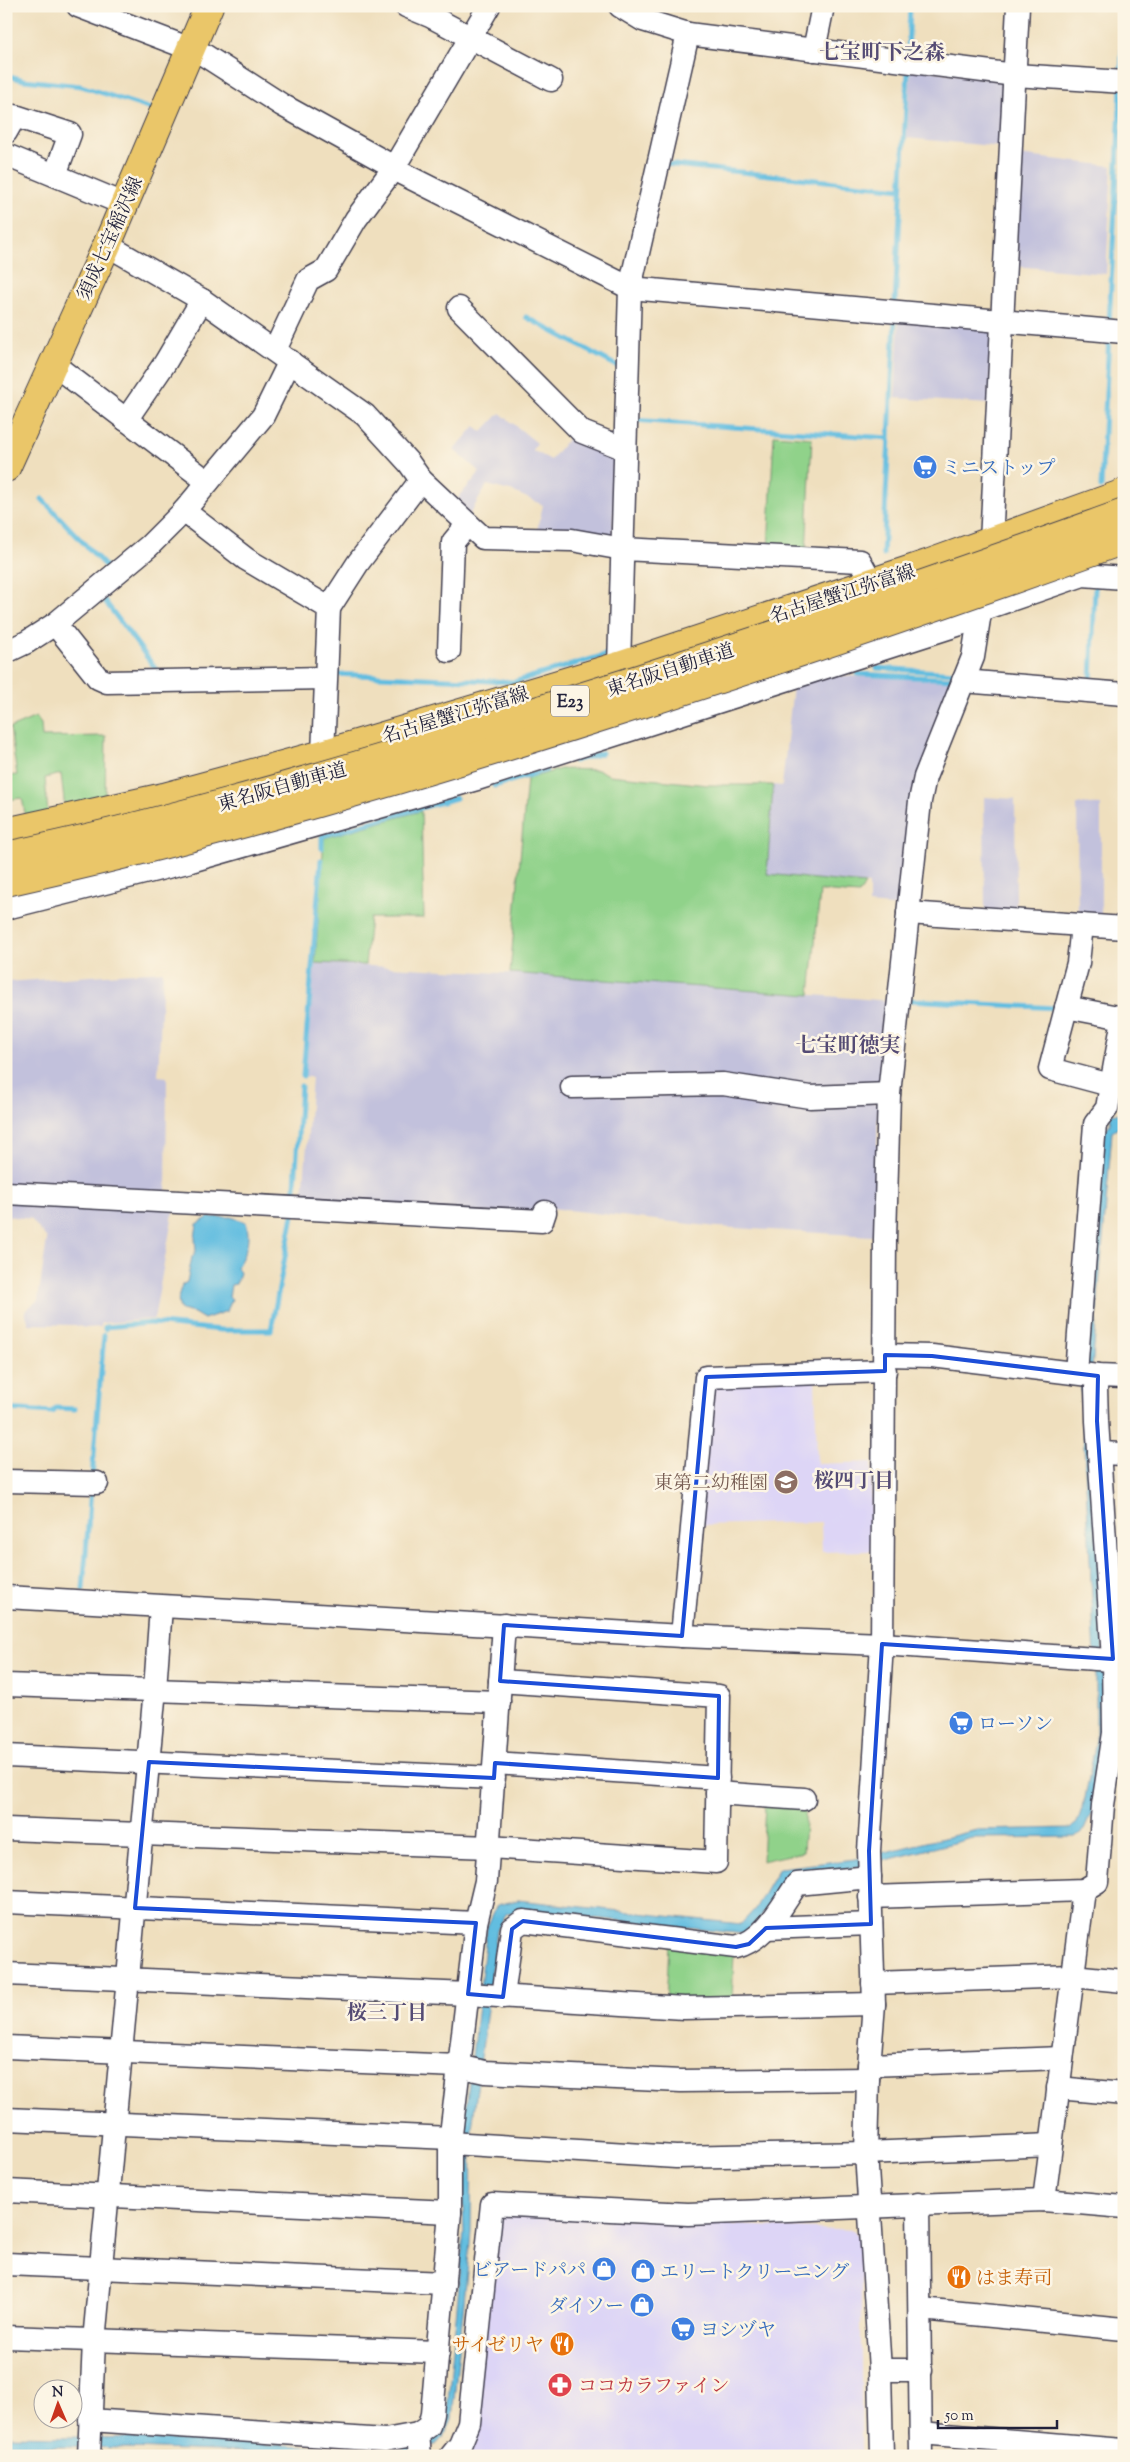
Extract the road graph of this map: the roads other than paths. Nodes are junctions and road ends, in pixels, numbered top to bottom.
1 (78, 6) edge
2 (209, 6) edge
3 (406, 6) edge
4 (489, 6) edge
5 (620, 6) edge
6 (823, 6) edge
7 (1018, 6) edge
8 (688, 34) junction
9 (470, 37) junction
10 (190, 49) junction
11 (814, 50) junction
12 (1015, 75) junction
13 (551, 80) dead end
14 (1124, 82) edge
15 (6, 132) edge
16 (6, 155) edge
17 (393, 168) junction
18 (55, 176) junction
19 (124, 204) junction
20 (106, 245) junction
21 (630, 288) junction
22 (202, 300) junction
23 (459, 308) dead end
24 (1003, 322) junction
25 (1124, 332) edge
26 (282, 356) junction
27 (53, 364) junction
28 (126, 420) junction
29 (625, 449) junction
30 (6, 468) edge
31 (421, 480) junction
32 (208, 482) junction
33 (1124, 493) edge
34 (184, 511) junction
35 (1124, 513) edge
36 (468, 524) junction
37 (1124, 540) edge
38 (991, 542) junction
39 (623, 549) junction
40 (1124, 578) edge
41 (872, 583) junction
42 (329, 608) junction
43 (980, 614) junction
44 (55, 624) junction
45 (449, 650) dead end
46 (6, 652) edge
47 (619, 666) junction
48 (324, 678) junction
49 (963, 681) junction
50 (1124, 694) edge
51 (323, 754) junction
52 (6, 832) edge
53 (6, 856) edge
54 (6, 882) edge
55 (6, 908) edge
56 (908, 913) junction
57 (1082, 925) junction
58 (1124, 928) edge
59 (1066, 1008) junction
60 (1123, 1016) edge
61 (1119, 1061) edge
62 (1110, 1085) junction
63 (572, 1087) dead end
64 (890, 1094) junction
65 (1115, 1108) edge
66 (6, 1193) edge
67 (545, 1212) dead end
68 (885, 1363) junction
69 (1076, 1374) junction
70 (1098, 1376) junction
71 (1124, 1377) edge
72 (1099, 1453) junction
73 (1124, 1454) edge
74 (6, 1481) edge
75 (97, 1483) dead end
76 (6, 1598) edge
77 (161, 1606) junction
78 (504, 1625) junction
79 (682, 1636) junction
80 (882, 1644) junction
81 (1119, 1660) edge
82 (6, 1684) edge
83 (155, 1689) junction
84 (499, 1691) junction
85 (6, 1756) edge
86 (149, 1762) junction
87 (494, 1770) junction
88 (718, 1785) junction
89 (804, 1800) dead end
90 (6, 1829) edge
91 (142, 1834) junction
92 (489, 1847) junction
93 (869, 1873) junction
94 (1084, 1890) junction
95 (6, 1902) edge
96 (135, 1908) junction
97 (476, 1923) junction
98 (871, 1924) junction
99 (766, 1928) junction
100 (6, 1974) edge
101 (1072, 1976) junction
102 (128, 1980) junction
103 (1124, 1981) edge
104 (874, 1993) junction
105 (485, 1996) junction
106 (6, 2047) edge
107 (121, 2052) junction
108 (1062, 2058) junction
109 (470, 2069) junction
110 (868, 2072) junction
111 (1058, 2088) junction
112 (1124, 2094) edge
113 (6, 2119) edge
114 (114, 2124) junction
115 (458, 2143) junction
116 (1051, 2145) junction
117 (866, 2153) junction
118 (6, 2191) edge
119 (108, 2195) junction
120 (1044, 2200) junction
121 (918, 2204) junction
122 (1124, 2207) edge
123 (868, 2208) junction
124 (450, 2212) junction
125 (6, 2264) edge
126 (101, 2268) junction
127 (444, 2283) junction
128 (921, 2309) junction
129 (1124, 2329) edge
130 (6, 2336) edge
131 (94, 2340) junction
132 (438, 2352) junction
133 (880, 2370) junction
134 (921, 2370) junction
135 (921, 2433) junction
136 (89, 2438) edge
137 (419, 2443) edge
138 (1122, 2446) edge
139 (452, 2456) edge
140 (882, 2456) edge
141 (921, 2456) edge

1 - 10 street
2 - 10 main road, 須成七宝稲沢線
3 - 9 street
4 - 9 street
5 - 8 street
6 - 11 street
7 - 12 street
8 - 11 street
8 - 21 street
9 - 13 street
9 - 17 street
10 - 17 street
10 - 19 main road, 須成七宝稲沢線
11 - 12 street
12 - 14 street
12 - 24 street
15 - 18 street
16 - 18 street
17 - 21 street
17 - 26 street
18 - 19 street
19 - 20 main road, 須成七宝稲沢線
20 - 22 street
20 - 27 main road, 須成七宝稲沢線
21 - 24 street
21 - 29 street
22 - 26 street
22 - 28 street
23 - 29 street
24 - 25 street
24 - 38 street
26 - 31 street
26 - 32 street
27 - 28 street
27 - 30 main road, 須成七宝稲沢線
28 - 32 street
29 - 39 street
31 - 36 street
31 - 42 street
32 - 34 street
33 - 38 main road, 名古屋蟹江弥富線
34 - 42 street
34 - 44 street
35 - 53 main road, 東名阪自動車道 / E23, bridge
36 - 39 street
36 - 45 street
37 - 54 main road, 東名阪自動車道 / E23, bridge
38 - 41 main road, 名古屋蟹江弥富線
38 - 43 street
39 - 41 street
39 - 47 street
40 - 43 street
41 - 47 main road, 名古屋蟹江弥富線
42 - 48 street
43 - 49 street
43 - 55 street
44 - 46 street
44 - 48 street
47 - 51 main road, 名古屋蟹江弥富線
48 - 51 street
49 - 50 street
49 - 56 street
51 - 52 main road, 名古屋蟹江弥富線
56 - 57 street
56 - 64 street
57 - 58 street
57 - 59 street
59 - 60 street
59 - 62 street
60 - 61 street
61 - 62 street
62 - 65 street
63 - 64 street
64 - 68 street
65 - 69 street
66 - 67 street
68 - 69 street
68 - 79 street
68 - 80 street
69 - 70 street
70 - 71 street
70 - 72 street
72 - 73 street
72 - 81 street
74 - 75 street
76 - 77 street
77 - 78 street
77 - 83 street
78 - 79 street
78 - 84 street
79 - 80 street
80 - 81 street
80 - 93 street
81 - 94 street
82 - 83 street
83 - 84 street
83 - 86 street
84 - 87 street
84 - 88 street
85 - 86 street
86 - 87 street
86 - 91 street
87 - 88 street
87 - 92 street
88 - 89 street
88 - 92 street
90 - 91 street
91 - 92 street
91 - 96 street
92 - 97 street
93 - 94 street
93 - 98 street
93 - 99 street
94 - 101 street
95 - 96 street
96 - 97 street
96 - 102 street
97 - 105 street
98 - 99 street
98 - 104 street
99 - 105 street
100 - 102 street
101 - 103 street
101 - 104 street
101 - 108 street
102 - 105 street
102 - 107 street
104 - 105 street
104 - 110 street
105 - 109 street
106 - 107 street
107 - 109 street
107 - 114 street
108 - 110 street
108 - 111 street
109 - 110 street
109 - 115 street
110 - 117 street
111 - 112 street
111 - 116 street
113 - 114 street
114 - 115 street
114 - 119 street
115 - 117 street
115 - 124 street
116 - 117 street
116 - 120 street
117 - 123 street
118 - 119 street
119 - 124 street
119 - 126 street
120 - 121 street
120 - 122 street
121 - 123 street
121 - 128 street
123 - 133 street
123 - 139 street
124 - 127 street
125 - 126 street
126 - 127 street
126 - 131 street
127 - 132 street
128 - 129 street
128 - 134 street
130 - 131 street
131 - 132 street
131 - 136 street
132 - 137 street
133 - 134 street
133 - 140 street
134 - 135 street
135 - 138 street
135 - 141 street
136 - 137 street

